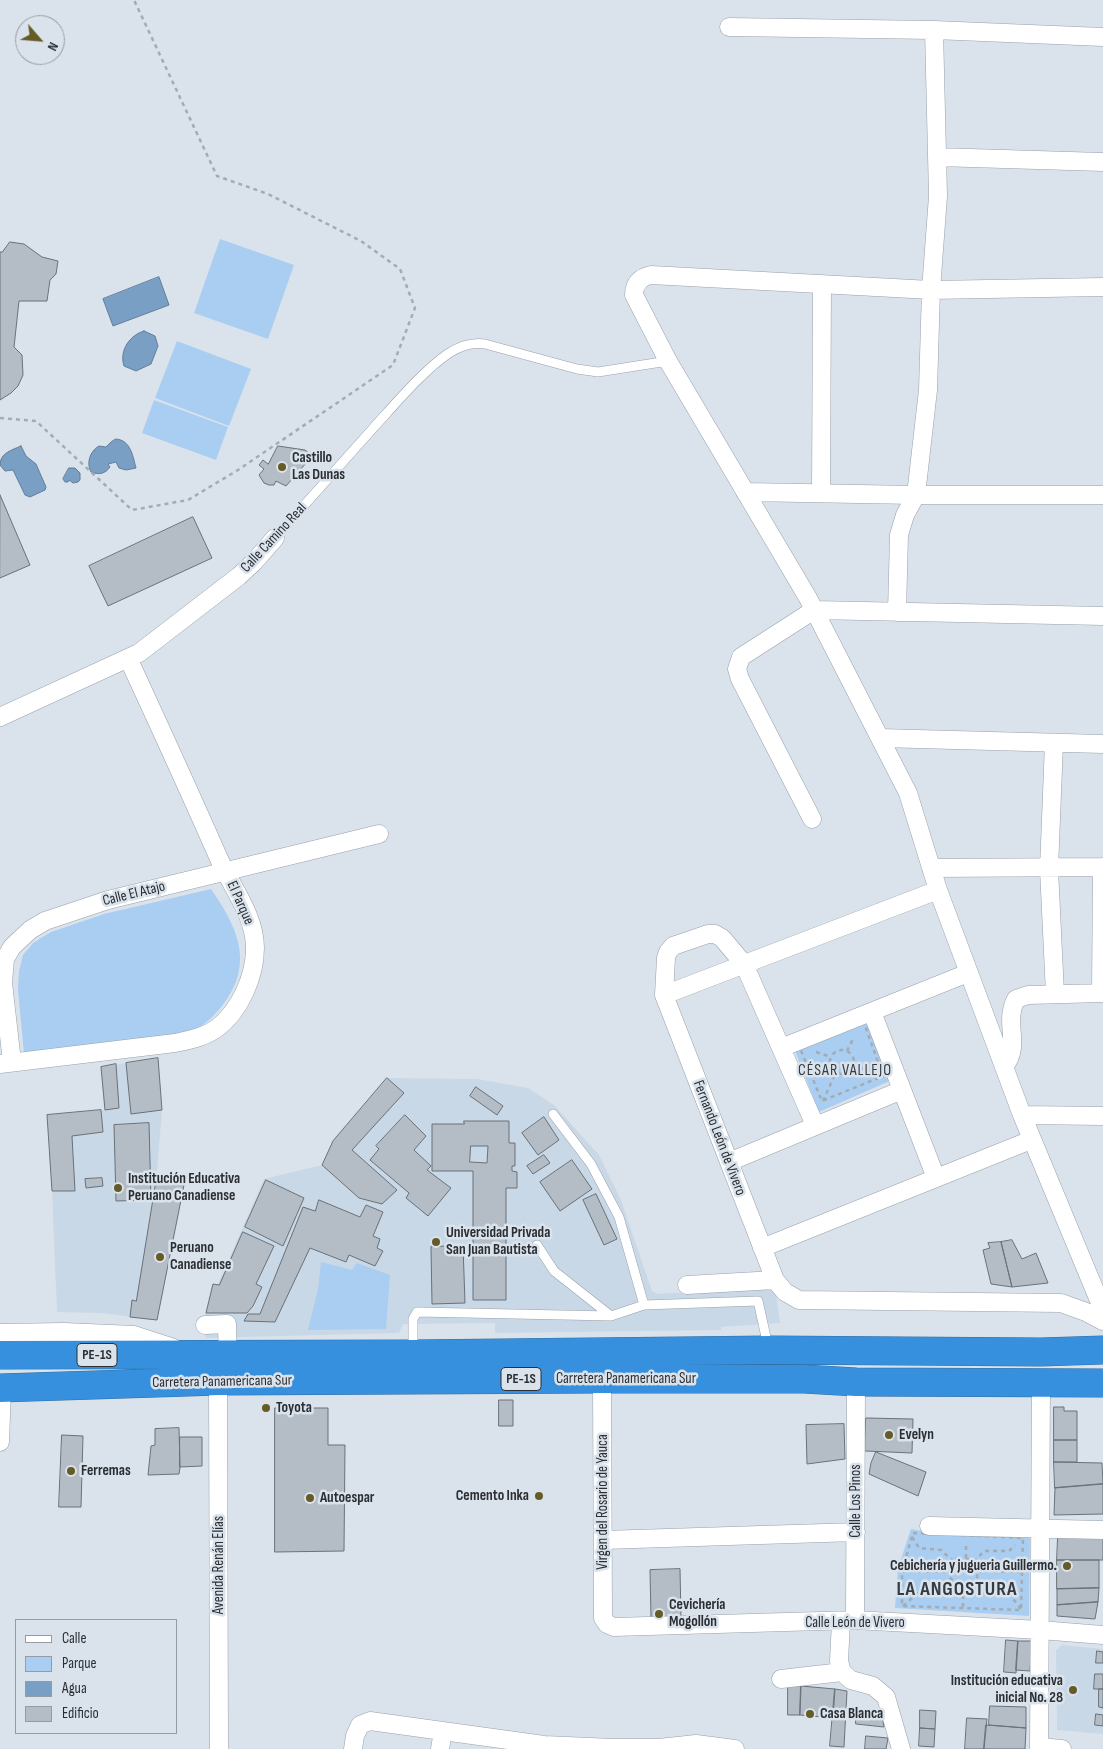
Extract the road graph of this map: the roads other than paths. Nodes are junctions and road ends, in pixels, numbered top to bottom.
1 (729, 27) dead end
2 (934, 30) junction
3 (1103, 38) edge
4 (937, 157) junction
5 (1103, 162) edge
6 (822, 284) junction
7 (1103, 287) edge
8 (931, 290) junction
9 (668, 361) junction
10 (745, 492) junction
11 (821, 493) junction
12 (916, 495) junction
13 (1103, 495) edge
14 (275, 538) joint
15 (814, 610) junction
16 (897, 612) junction
17 (1103, 616) edge
18 (128, 658) junction
19 (0, 717) edge
20 (880, 738) junction
21 (1054, 743) junction
22 (1103, 744) edge
23 (812, 819) dead end
24 (379, 834) dead end
25 (1103, 867) edge
26 (931, 868) junction
27 (1049, 868) junction
28 (226, 873) junction
29 (938, 890) junction
30 (744, 964) junction
31 (968, 972) junction
32 (1102, 993) edge
33 (1055, 994) junction
34 (664, 995) junction
35 (872, 1012) junction
36 (781, 1048) junction
37 (6, 1063) edge
38 (1004, 1067) junction
39 (902, 1090) junction
40 (553, 1114) dead end
41 (1022, 1115) junction
42 (1103, 1116) edge
43 (815, 1125) junction
44 (1031, 1140) junction
45 (729, 1162) junction
46 (936, 1178) junction
47 (537, 1245) dead end
48 (762, 1248) junction
49 (775, 1280) junction
50 (687, 1285) dead end
51 (644, 1306) junction
52 (1103, 1310) edge
53 (611, 1316) junction
54 (1103, 1320) edge
55 (205, 1325) dead end
56 (0, 1333) edge
57 (769, 1350) junction
58 (1103, 1350) edge
59 (213, 1354) junction
60 (413, 1354) junction
61 (0, 1355) edge
62 (602, 1378) junction
63 (224, 1381) junction
64 (856, 1382) junction
65 (1041, 1383) junction
66 (1103, 1383) edge
67 (1, 1388) edge
68 (0, 1442) edge
69 (929, 1526) dead end
70 (1041, 1529) junction
71 (1103, 1530) edge
72 (856, 1532) junction
73 (603, 1540) junction
74 (848, 1621) junction
75 (607, 1624) joint
76 (1040, 1630) junction
77 (1103, 1635) edge
78 (842, 1672) junction
79 (781, 1679) dead end
80 (443, 1731) junction
81 (1039, 1748) edge
82 (218, 1749) edge
83 (353, 1749) edge
84 (440, 1749) edge
85 (735, 1749) edge
86 (901, 1749) edge
87 (1062, 1749) edge

1 - 2 street
2 - 3 street
2 - 4 street
4 - 5 street
4 - 8 street
6 - 8 street
6 - 9 street
6 - 11 street
7 - 8 street
8 - 12 street
9 - 10 street
9 - 14 lane, Calle Camino Real
10 - 11 street
10 - 15 street
11 - 12 street
12 - 13 street
12 - 16 street
14 - 18 street, Calle Camino Real
15 - 16 street
15 - 20 street
15 - 23 street
16 - 17 street
18 - 19 street, Calle Camino Real
18 - 28 street, El Parque
20 - 21 street
20 - 26 street
21 - 22 street
21 - 27 street
24 - 28 street, Calle El Atajo
25 - 27 street
25 - 32 street
26 - 27 street
26 - 29 street
27 - 33 street
28 - 37 street, Calle El Atajo
28 - 37 street, El Parque
29 - 30 street
29 - 31 street
30 - 34 street
30 - 34 street
30 - 36 street
31 - 35 street
31 - 38 street
32 - 33 street
33 - 38 street
34 - 45 street, Fernando León de Vivero
35 - 36 street
35 - 39 street
36 - 43 street
38 - 41 street
39 - 43 street
39 - 46 street
40 - 51 lane
41 - 42 street
41 - 44 street
43 - 45 street
44 - 46 street
44 - 52 street
45 - 48 street, Fernando León de Vivero
46 - 48 street
47 - 53 lane
48 - 49 street, Fernando León de Vivero
49 - 50 street
49 - 54 street
51 - 53 lane
51 - 57 lane
53 - 60 lane
55 - 59 street, Avenida Renán Elías
56 - 59 street
57 - 58 highway, Carretera Panamericana Sur / PE-1S
57 - 60 highway, Carretera Panamericana Sur / PE-1S
59 - 60 highway, Carretera Panamericana Sur / PE-1S
59 - 61 highway, Carretera Panamericana Sur / PE-1S
59 - 63 street, Avenida Renán Elías
62 - 63 highway, Carretera Panamericana Sur / PE-1S
62 - 64 highway, Carretera Panamericana Sur / PE-1S
62 - 73 street, Virgen del Rosario de Yauca
63 - 67 highway, Carretera Panamericana Sur / PE-1S
63 - 82 street, Avenida Renán Elías
64 - 65 highway, Carretera Panamericana Sur / PE-1S
64 - 72 street, Calle Los Pinos
65 - 66 highway, Carretera Panamericana Sur / PE-1S
65 - 70 street
67 - 68 street
69 - 70 street
70 - 71 street
70 - 76 street
72 - 73 street
72 - 74 street, Calle Los Pinos
73 - 75 street, Virgen del Rosario de Yauca
74 - 75 street, Calle León de Vivero
74 - 76 street, Calle León de Vivero
74 - 78 street, Calle Los Pinos
76 - 77 street, Calle León de Vivero
76 - 81 street
78 - 79 street
78 - 86 street
80 - 83 street
80 - 84 street
80 - 85 street
81 - 87 street

